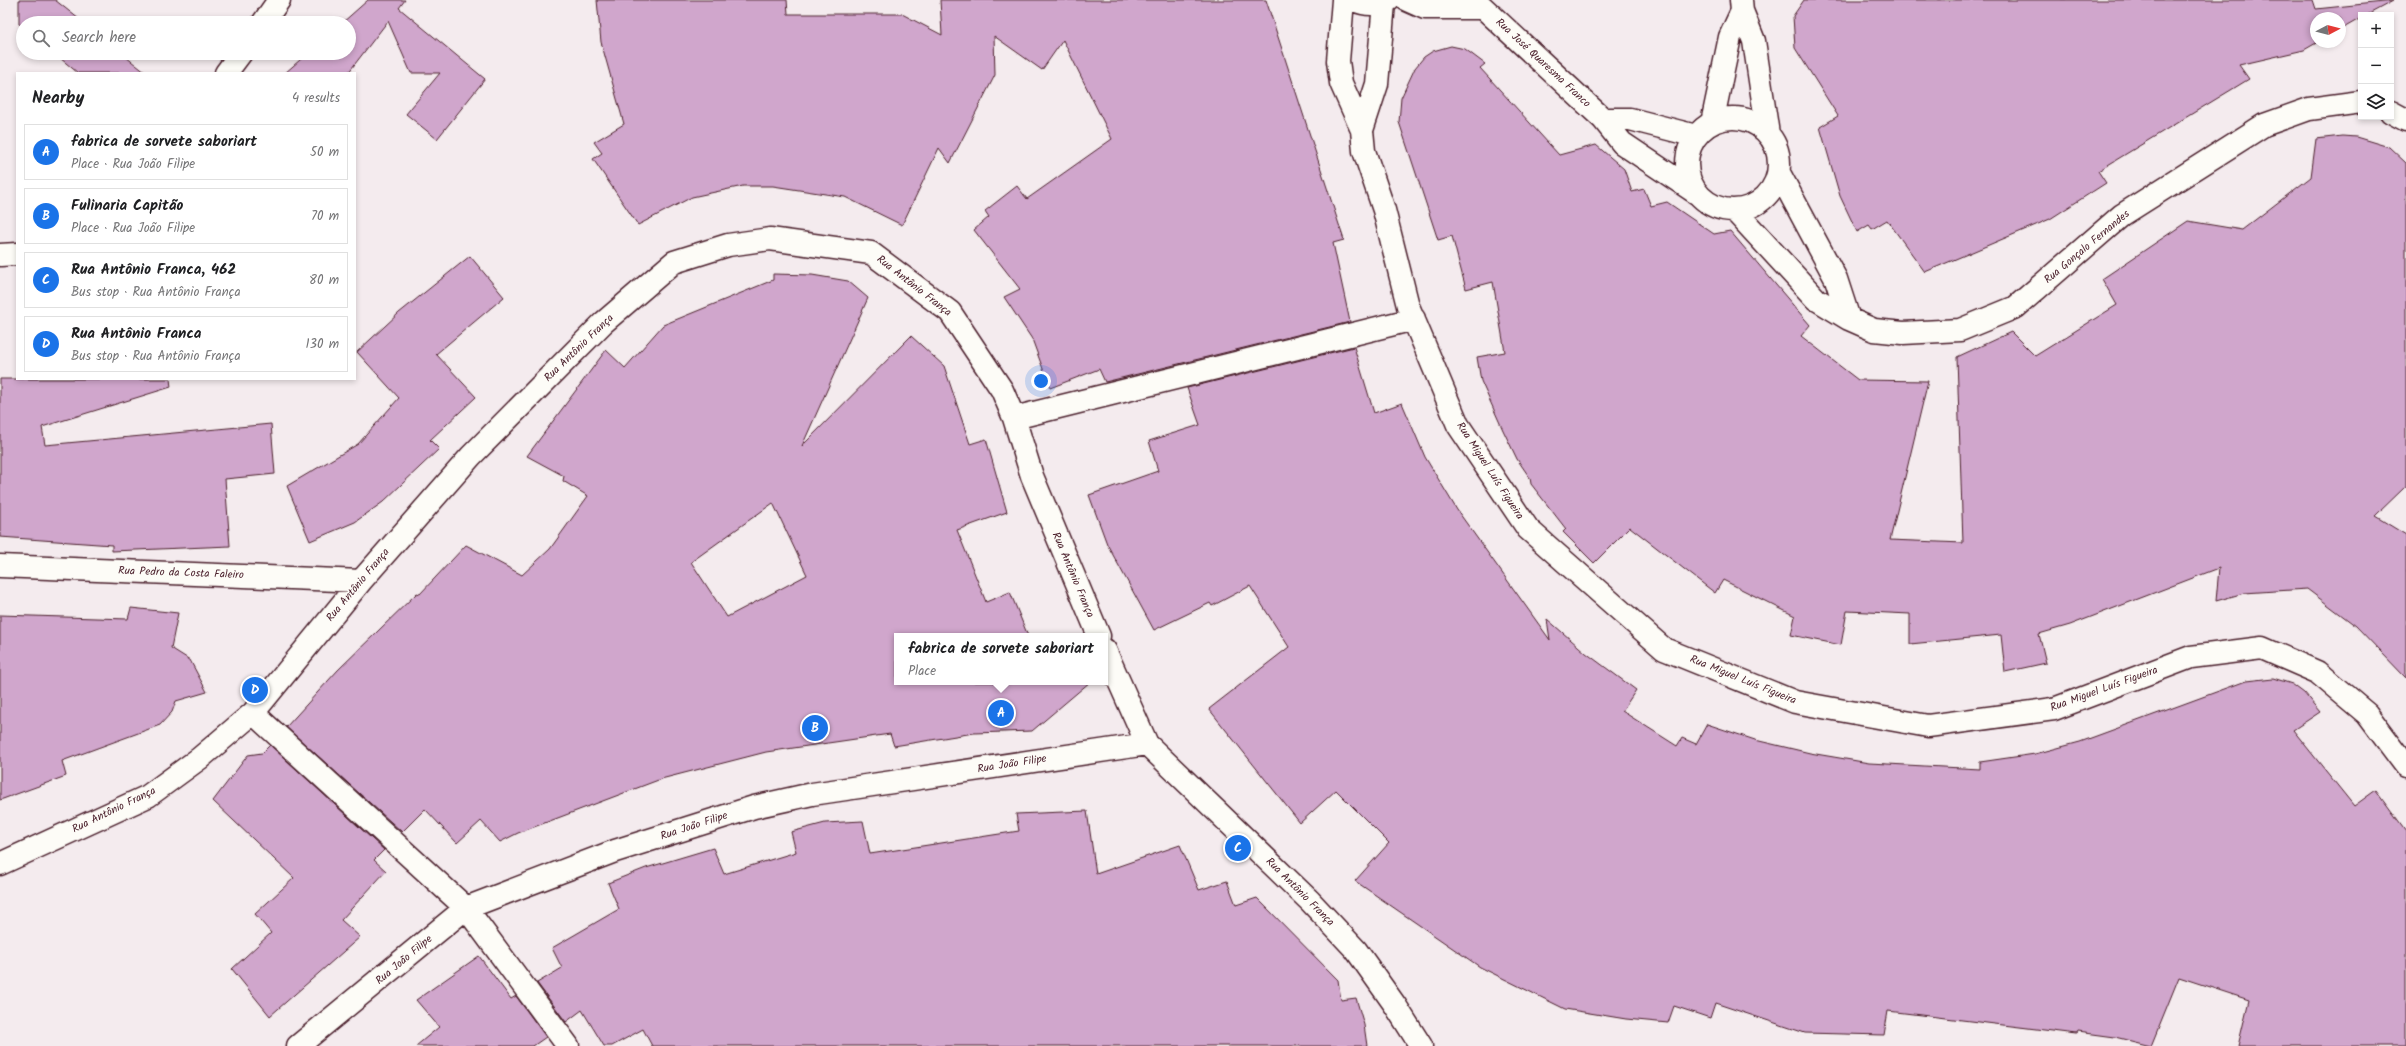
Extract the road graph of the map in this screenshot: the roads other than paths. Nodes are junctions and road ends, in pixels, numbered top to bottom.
1 (280, 0) edge
2 (1343, 0) edge
3 (1354, 0) edge
4 (1407, 0) edge
5 (1387, 2) edge
6 (1478, 4) edge
7 (1742, 6) edge
8 (268, 16) edge
9 (236, 60) edge
10 (227, 72) edge
11 (2358, 102) edge
12 (2394, 114) edge
13 (1603, 119) junction
14 (2406, 120) edge
15 (1362, 130) junction
16 (1704, 130) junction
17 (1768, 134) junction
18 (1779, 173) junction
19 (1698, 194) junction
20 (1734, 211) junction
21 (16, 254) edge
22 (0, 255) edge
23 (1414, 319) junction
24 (1849, 319) junction
25 (1014, 418) junction
26 (0, 566) edge
27 (361, 581) junction
28 (1098, 633) edge
29 (1108, 657) edge
30 (253, 713) junction
31 (1147, 744) junction
32 (2406, 766) edge
33 (0, 864) edge
34 (466, 908) junction
35 (298, 1046) edge
36 (568, 1046) edge
37 (1421, 1046) edge

1 - 8 street
2 - 15 street, Rua Miguel Luís Figueira
3 - 5 street
4 - 6 street, Rua José Quaresma Franco
5 - 15 street, Rua Miguel Luís Figueira
6 - 13 street, Rua José Quaresma Franco
7 - 16 street
7 - 17 street
9 - 10 street
11 - 24 street, Rua Gonçalo Fernandes
12 - 14 street
13 - 16 street, Rua José Quaresma Franco
13 - 19 street, Rua José Quaresma Franco
15 - 23 street, Rua Miguel Luís Figueira
16 - 17 street, Rua José Quaresma Franco
16 - 19 street, Rua José Quaresma Franco
17 - 18 street, Rua José Quaresma Franco
18 - 20 street, Rua José Quaresma Franco
18 - 24 street
19 - 20 street, Rua José Quaresma Franco
20 - 24 street, Rua Gonçalo Fernandes
21 - 22 street
23 - 25 street
23 - 32 street, Rua Miguel Luís Figueira
25 - 27 street, Rua Antônio França
25 - 28 street, Rua Antônio França
26 - 27 street, Rua Pedro da Costa Faleiro
27 - 30 street, Rua Antônio França
29 - 31 street, Rua Antônio França
30 - 33 street, Rua Antônio França
30 - 34 street
31 - 34 street, Rua João Filipe
31 - 37 street, Rua Antônio França
34 - 35 street, Rua João Filipe
34 - 36 street

